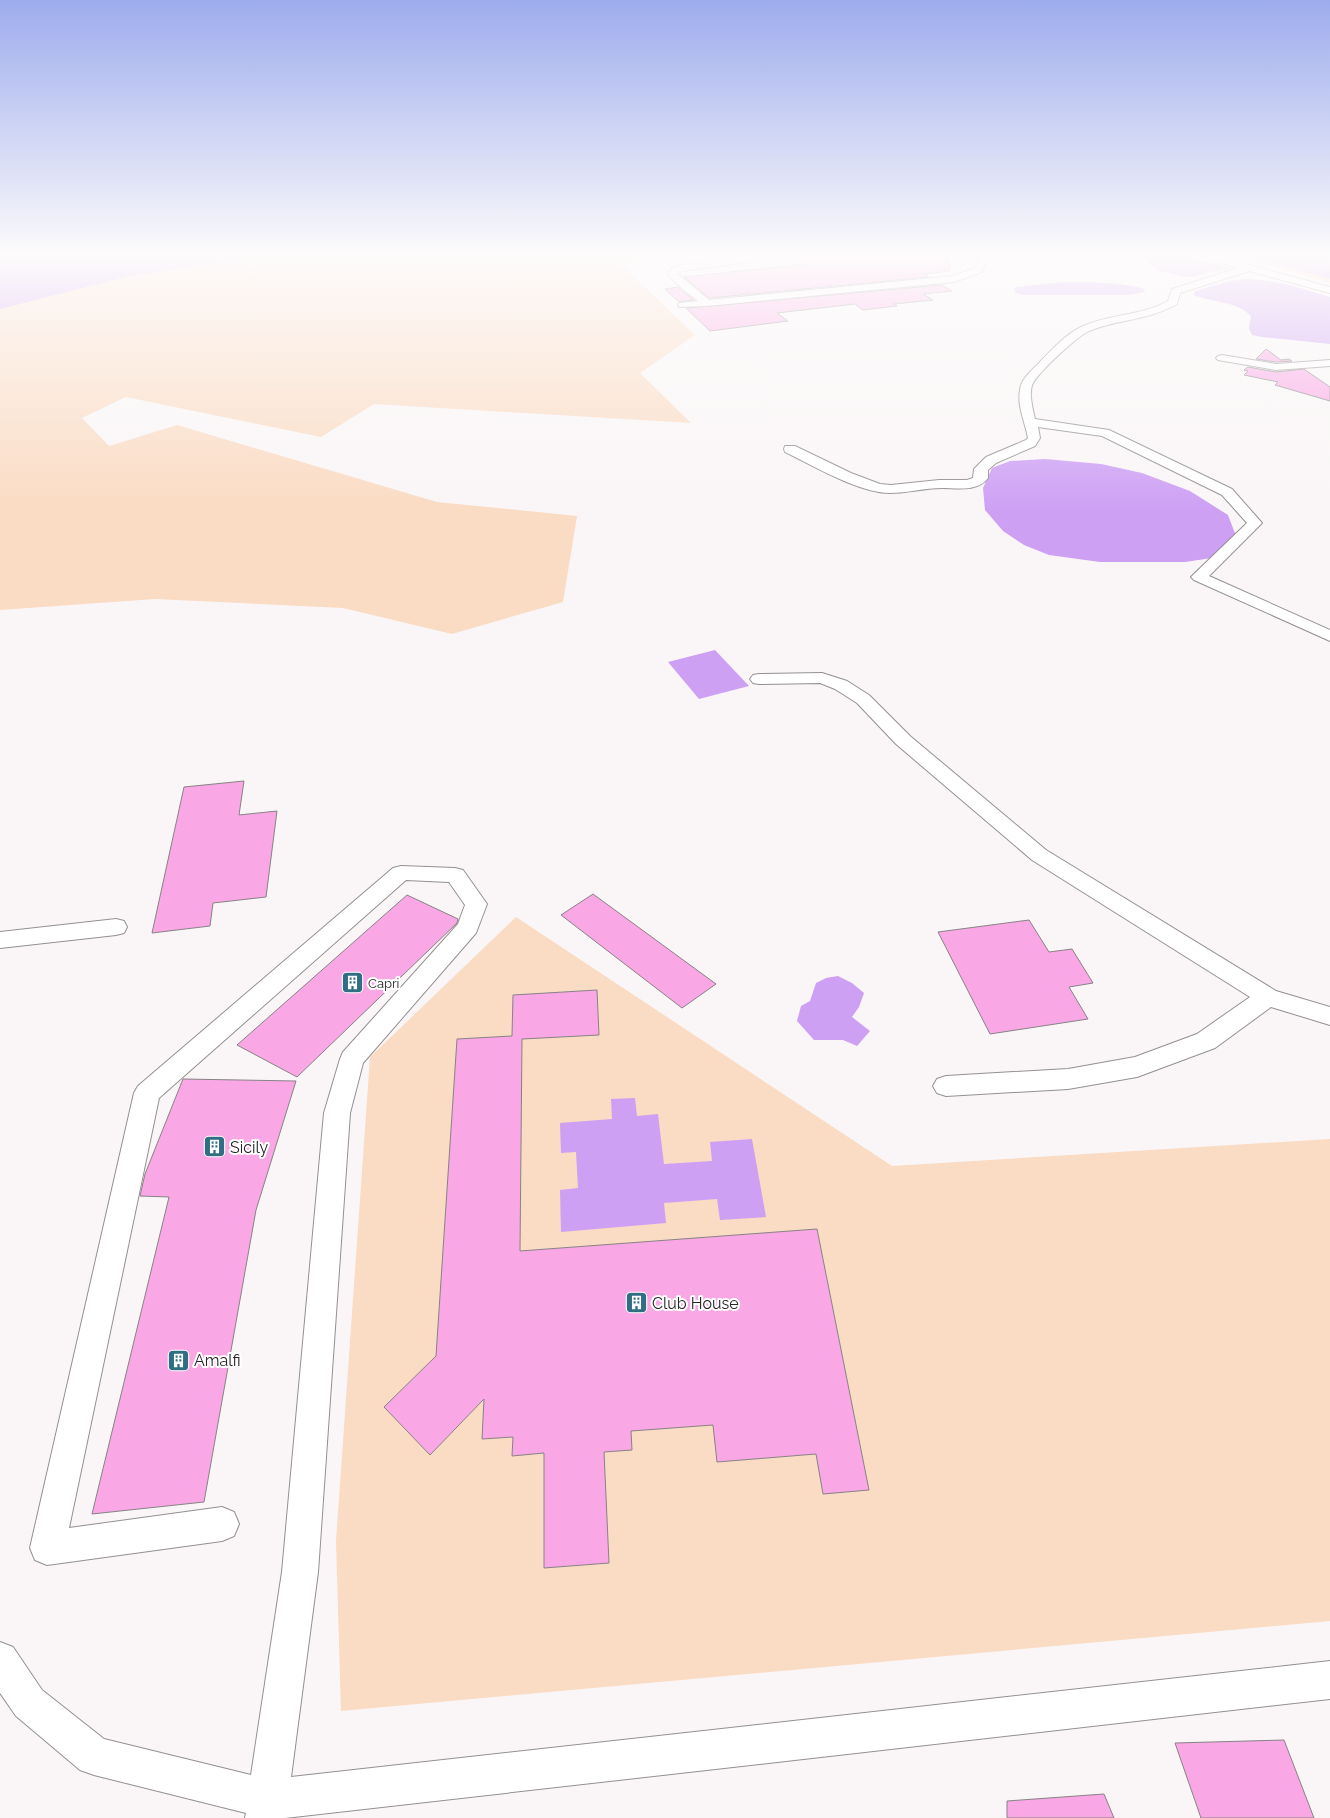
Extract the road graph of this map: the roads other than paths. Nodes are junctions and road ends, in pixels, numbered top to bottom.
1 (1069, 341) edge
2 (1222, 358) dead end
3 (1330, 363) edge
4 (1030, 422) junction
5 (790, 449) dead end
6 (1330, 636) edge
7 (759, 679) dead end
8 (116, 927) dead end
9 (0, 940) edge
10 (1268, 997) junction
11 (1330, 1016) edge
12 (946, 1086) dead end
13 (222, 1524) dead end
14 (0, 1660) edge
15 (1330, 1680) edge
16 (266, 1809) edge

1 - 4 street
2 - 3 street
4 - 5 street
4 - 6 street
7 - 10 street
8 - 9 street
10 - 11 street
10 - 12 street
13 - 16 street
14 - 16 street
15 - 16 street

